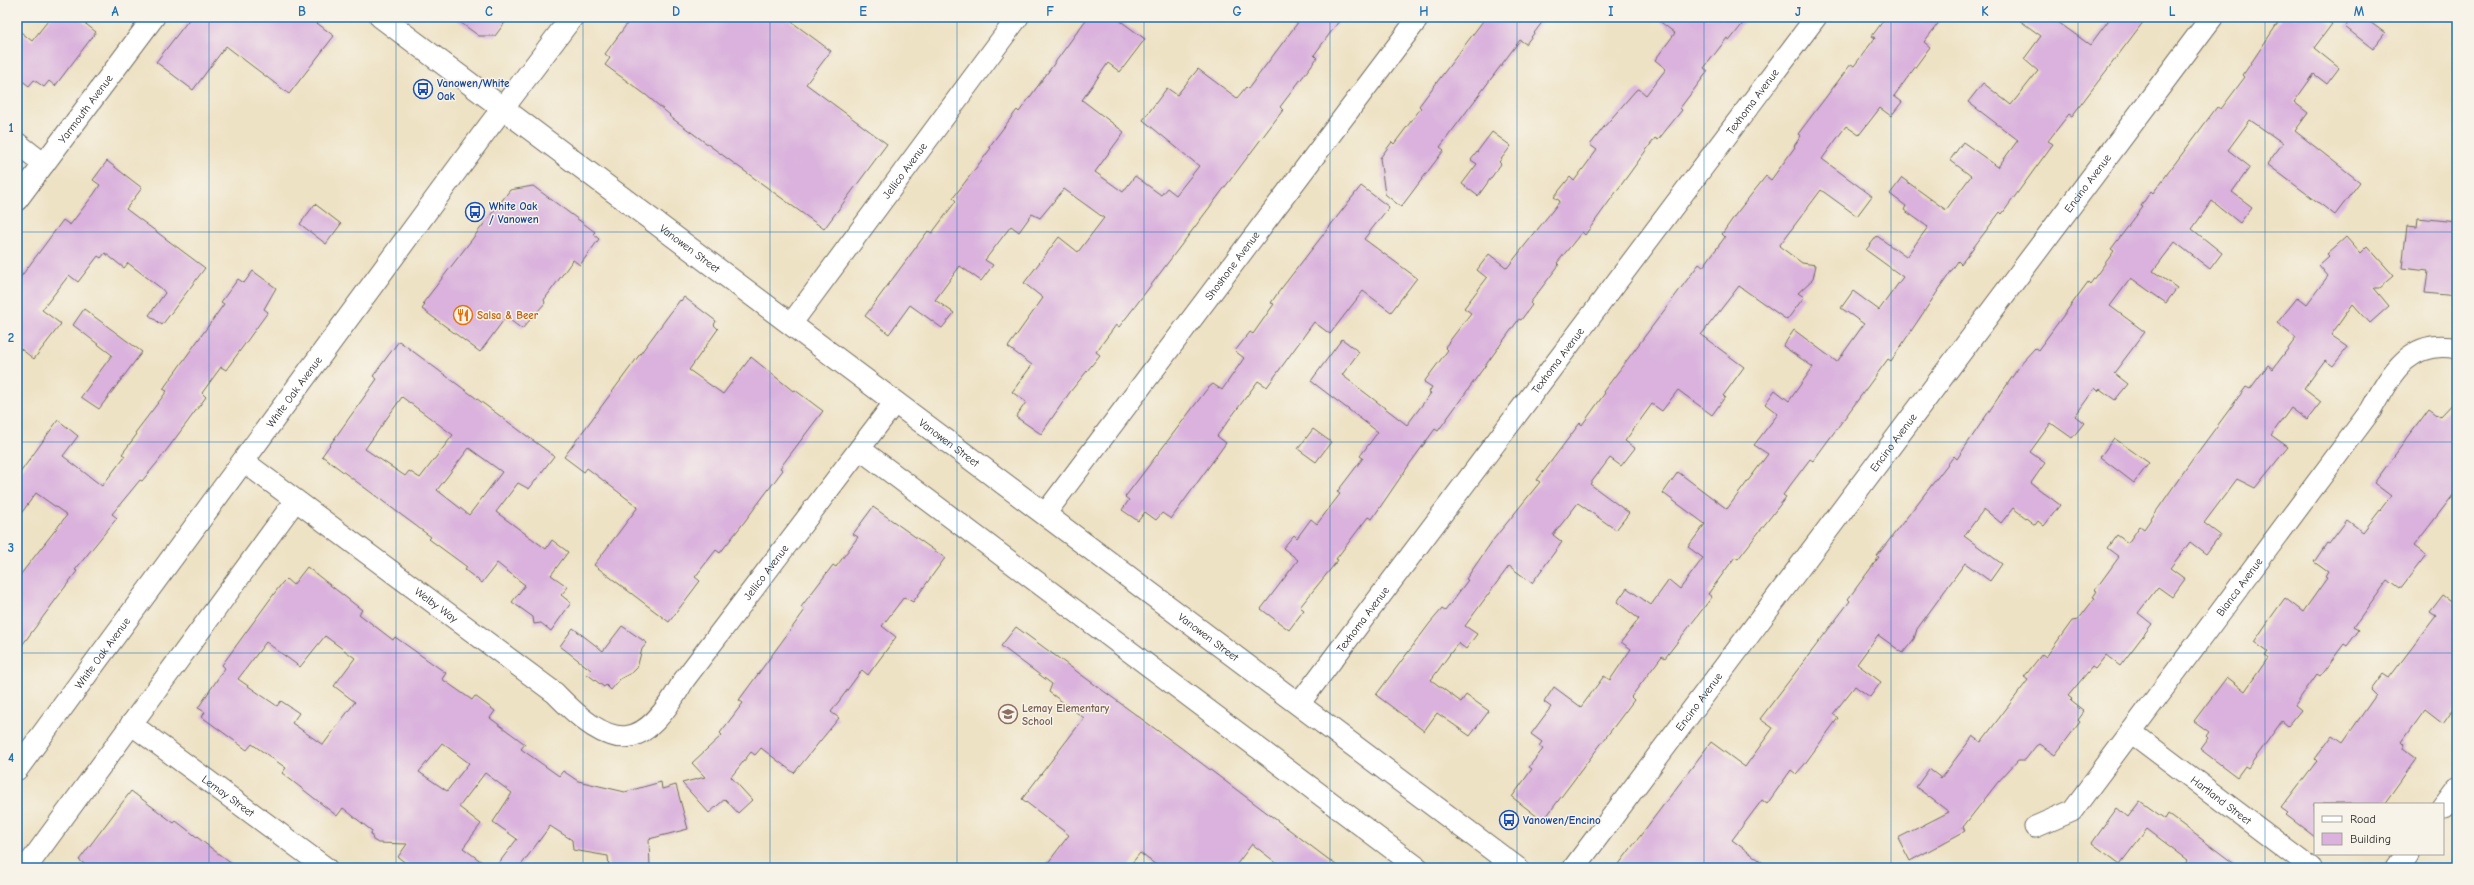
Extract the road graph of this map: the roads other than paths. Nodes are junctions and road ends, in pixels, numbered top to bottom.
1 (154, 17) edge
2 (381, 17) edge
3 (572, 17) edge
4 (1018, 17) edge
5 (1419, 17) edge
6 (1816, 17) edge
7 (2212, 17) edge
8 (503, 108) junction
9 (17, 143) edge
10 (44, 164) junction
11 (17, 200) edge
12 (791, 324) junction
13 (2448, 347) edge
14 (895, 402) junction
15 (860, 449) junction
16 (243, 461) junction
17 (295, 501) junction
18 (1045, 514) junction
19 (1299, 704) junction
20 (131, 724) junction
21 (2131, 732) junction
22 (633, 735) joint
23 (17, 768) edge
24 (2457, 788) edge
25 (2444, 806) edge
26 (2035, 827) dead end
27 (2407, 855) edge
28 (26, 868) edge
29 (326, 868) edge
30 (1418, 868) edge
31 (1517, 868) edge
32 (1574, 868) edge
33 (2310, 868) edge
34 (2397, 868) edge

1 - 10 street, Yarmouth Avenue
2 - 8 main road, Vanowen Street
3 - 8 main road, White Oak Avenue
4 - 12 street, Jellico Avenue
5 - 18 street, Shoshone Avenue
6 - 19 street, Texhoma Avenue
7 - 32 main road, Encino Avenue
8 - 12 main road, Vanowen Street
8 - 16 main road, White Oak Avenue
9 - 10 street
10 - 11 street, Yarmouth Avenue
12 - 14 main road, Vanowen Street
13 - 21 street, Bianca Avenue
14 - 15 street, Jellico Avenue
14 - 18 main road, Vanowen Street
15 - 22 street, Jellico Avenue
15 - 30 street
16 - 17 street, Welby Way
16 - 23 main road, White Oak Avenue
17 - 20 street
17 - 22 street, Welby Way
18 - 19 main road, Vanowen Street
19 - 31 main road, Vanowen Street
20 - 28 street
20 - 29 street, Lemay Street
21 - 26 street, Bianca Avenue
21 - 33 street, Hartland Street
24 - 25 street
27 - 34 street

